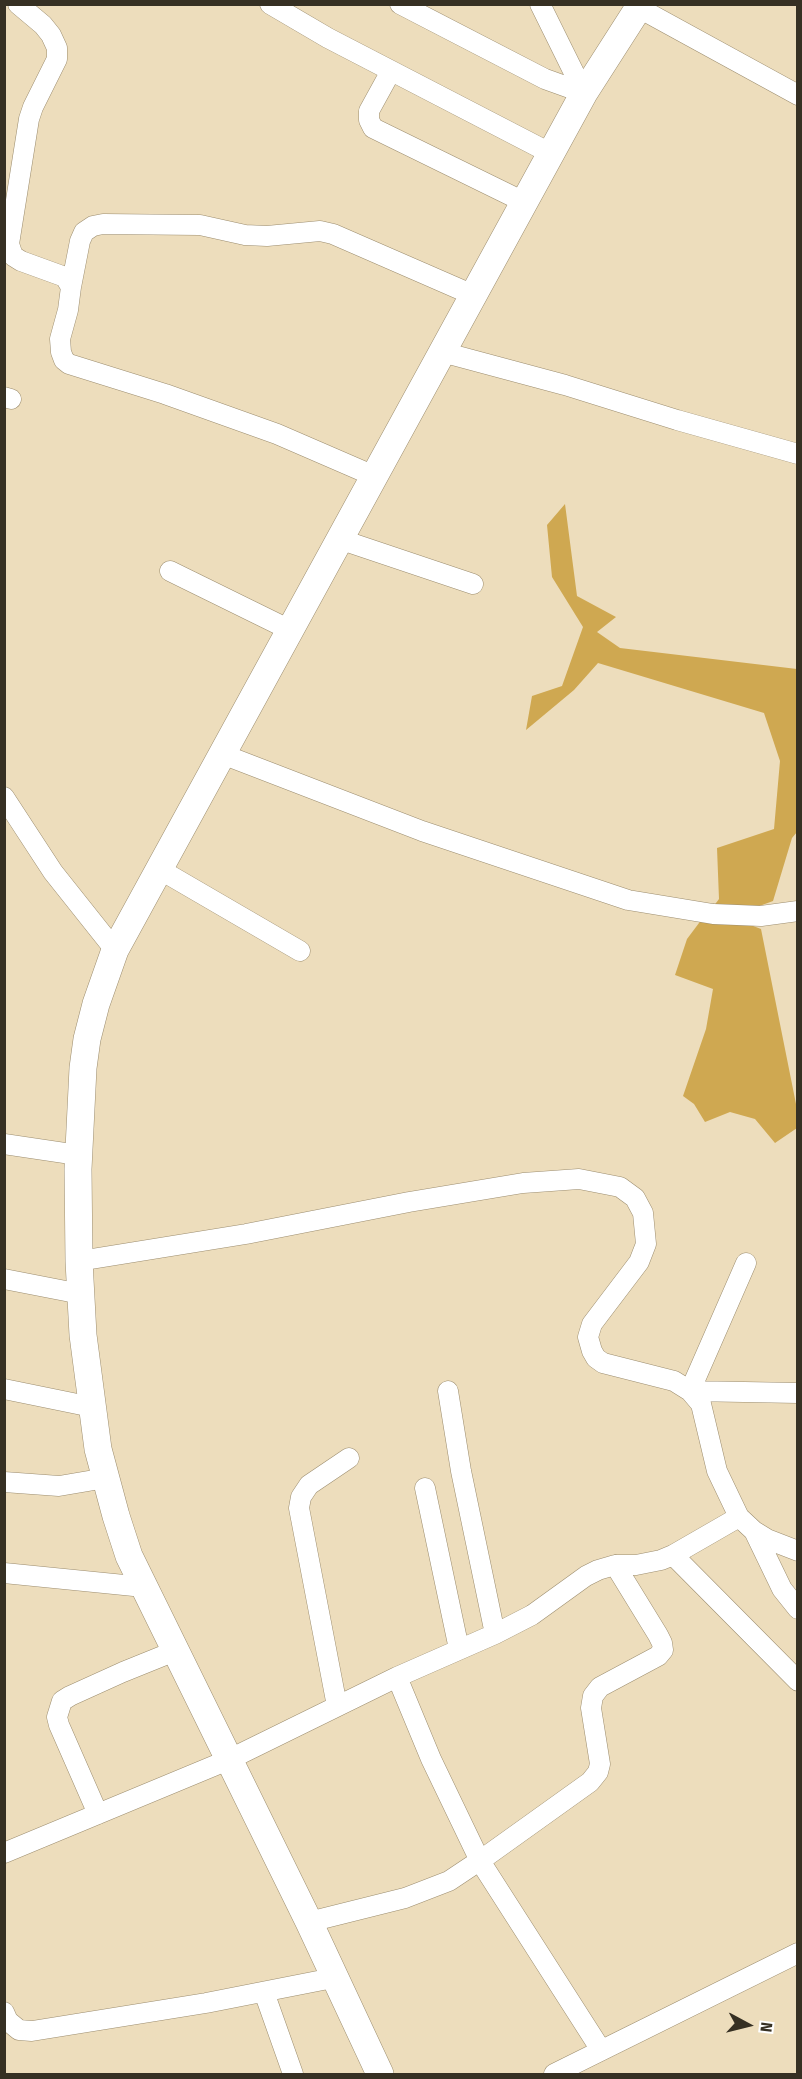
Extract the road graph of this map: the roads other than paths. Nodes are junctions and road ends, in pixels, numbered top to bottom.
1 (18, 4) edge
2 (270, 4) edge
3 (400, 4) edge
4 (540, 4) edge
5 (640, 6) edge
6 (392, 71) junction
7 (584, 93) junction
8 (798, 95) edge
9 (550, 153) junction
10 (524, 202) junction
11 (71, 287) junction
12 (473, 295) junction
13 (442, 352) junction
14 (798, 454) edge
15 (374, 476) junction
16 (339, 539) junction
17 (170, 572) dead end
18 (473, 584) dead end
19 (290, 630) junction
20 (222, 754) junction
21 (4, 797) edge
22 (159, 869) junction
23 (798, 911) edge
24 (115, 950) junction
25 (300, 951) dead end
26 (4, 1144) edge
27 (78, 1155) junction
28 (79, 1261) junction
29 (746, 1263) dead end
30 (4, 1279) edge
31 (81, 1294) junction
32 (4, 1389) edge
33 (448, 1391) dead end
34 (690, 1391) junction
35 (798, 1393) edge
36 (92, 1407) junction
37 (349, 1458) dead end
38 (106, 1478) junction
39 (4, 1482) edge
40 (425, 1488) dead end
41 (739, 1517) junction
42 (754, 1531) junction
43 (798, 1551) edge
44 (673, 1555) junction
45 (615, 1565) junction
46 (4, 1573) edge
47 (144, 1587) junction
48 (798, 1609) edge
49 (495, 1634) junction
50 (459, 1649) junction
51 (175, 1651) junction
52 (397, 1677) junction
53 (798, 1682) edge
54 (337, 1706) junction
55 (228, 1760) junction
56 (98, 1814) junction
57 (4, 1852) edge
58 (480, 1861) junction
59 (309, 1922) junction
60 (798, 1953) edge
61 (333, 1978) junction
62 (264, 1992) junction
63 (4, 2012) edge
64 (601, 2050) junction
65 (564, 2072) edge
66 (292, 2074) edge
67 (380, 2074) edge

1 - 11 street
2 - 6 street
3 - 7 street
4 - 7 street
5 - 7 street
5 - 8 street
6 - 9 street
6 - 10 street
7 - 9 street
9 - 10 street
10 - 12 street
11 - 12 street
11 - 15 street
12 - 13 street
13 - 14 street
13 - 15 street
15 - 16 street
16 - 18 street
16 - 19 street
17 - 19 street
19 - 20 street
20 - 22 street
20 - 23 street
21 - 24 street
22 - 24 street
22 - 25 street
24 - 27 street
26 - 27 street
27 - 28 street
28 - 31 street
28 - 34 street
29 - 34 street
30 - 31 street
31 - 36 street
32 - 36 street
33 - 49 street
34 - 35 street
34 - 41 street
36 - 38 street
37 - 54 street
38 - 39 street
38 - 47 street
40 - 50 street
41 - 42 street
41 - 44 street
42 - 43 street
42 - 48 street
44 - 45 street
44 - 53 street
45 - 49 street
45 - 58 street
46 - 47 street
47 - 51 street
49 - 50 street
50 - 52 street
51 - 55 street
51 - 56 street
52 - 54 street
52 - 58 street
54 - 55 street
55 - 56 street
55 - 59 street
56 - 57 street
58 - 59 street
58 - 64 street
59 - 61 street
60 - 64 street
61 - 62 street
61 - 67 street
62 - 63 street
62 - 66 street
64 - 65 street

